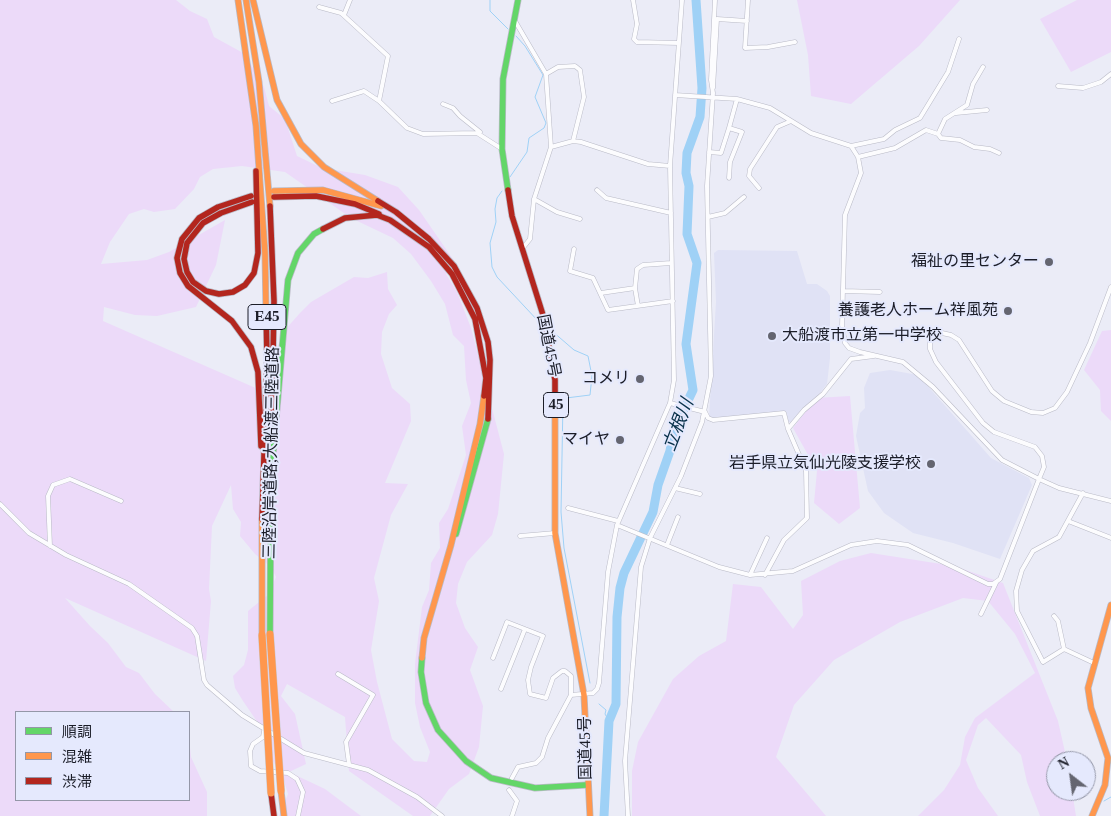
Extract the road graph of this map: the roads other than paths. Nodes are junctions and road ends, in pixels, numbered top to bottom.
1 (238, 0) edge
2 (246, 0) edge
3 (253, 0) edge
4 (350, 0) edge
5 (518, 0) edge
6 (633, 0) edge
7 (682, 0) edge
8 (715, 0) edge
9 (748, 0) edge
10 (319, 7) dead end
11 (344, 15) junction
12 (514, 18) junction
13 (747, 21) junction
14 (959, 39) dead end
15 (795, 42) dead end
16 (679, 43) junction
17 (983, 67) dead end
18 (546, 74) junction
19 (1111, 74) edge
20 (1058, 86) dead end
21 (675, 95) junction
22 (712, 95) junction
23 (737, 99) junction
24 (332, 101) dead end
25 (379, 101) junction
26 (443, 104) dead end
27 (987, 110) dead end
28 (954, 113) junction
29 (791, 121) junction
30 (256, 126) junction
31 (729, 128) junction
32 (938, 134) junction
33 (484, 135) junction
34 (573, 141) junction
35 (850, 146) junction
36 (551, 147) junction
37 (502, 149) junction
38 (709, 152) junction
39 (999, 153) dead end
40 (858, 157) junction
41 (670, 166) junction
42 (729, 178) dead end
43 (759, 188) dead end
44 (597, 190) dead end
45 (744, 197) dead end
46 (534, 199) junction
47 (396, 212) junction
48 (671, 213) junction
49 (708, 217) junction
50 (580, 219) dead end
51 (390, 220) junction
52 (522, 249) junction
53 (574, 249) dead end
54 (671, 262) junction
55 (1111, 287) edge
56 (635, 288) junction
57 (843, 291) junction
58 (880, 292) dead end
59 (601, 293) junction
60 (673, 301) junction
61 (638, 306) junction
62 (880, 355) junction
63 (670, 403) junction
64 (703, 412) junction
65 (788, 429) junction
66 (268, 478) junction
67 (1039, 479) junction
68 (675, 488) junction
69 (1083, 493) junction
70 (700, 494) dead end
71 (121, 501) dead end
72 (1111, 501) edge
73 (0, 504) edge
74 (568, 508) dead end
75 (678, 517) dead end
76 (1068, 521) junction
77 (618, 523) junction
78 (555, 533) junction
79 (520, 536) dead end
80 (648, 538) junction
81 (767, 538) dead end
82 (1111, 538) edge
83 (451, 545) junction
84 (666, 545) junction
85 (50, 546) junction
86 (750, 574) junction
87 (765, 575) junction
88 (996, 583) junction
89 (1111, 606) edge
90 (981, 614) dead end
91 (1054, 616) dead end
92 (525, 629) junction
93 (266, 635) junction
94 (1064, 649) junction
95 (492, 658) dead end
96 (1094, 663) junction
97 (338, 674) dead end
98 (501, 689) dead end
99 (571, 695) junction
100 (584, 695) junction
101 (264, 729) junction
102 (349, 764) junction
103 (512, 778) dead end
104 (1108, 784) edge
105 (586, 785) junction
106 (509, 790) dead end
107 (274, 816) edge
108 (284, 816) edge
109 (298, 816) edge
110 (442, 816) edge
111 (512, 816) edge
112 (590, 816) edge
113 (628, 816) edge
114 (1092, 816) edge

1 - 30 main road, 三陸沿岸道路;大船渡三陸道路 / E45
2 - 66 main road, 三陸沿岸道路;大船渡三陸道路 / E45
3 - 47 main road
4 - 11 street
5 - 12 main road, 国道45号 / 45
6 - 16 street
7 - 16 street
8 - 22 street
9 - 13 street
10 - 11 street
11 - 25 street
12 - 18 street
12 - 37 main road, 国道45号 / 45
13 - 15 street
13 - 22 street
14 - 35 street
16 - 21 street
17 - 28 street
18 - 34 street
18 - 36 street
19 - 20 street
21 - 22 street
21 - 41 street
22 - 23 street
22 - 38 street
23 - 29 street
23 - 31 street
24 - 25 street
25 - 33 street
26 - 33 street
27 - 28 street
28 - 32 street
29 - 35 street
29 - 43 street
30 - 66 main road, 三陸沿岸道路;大船渡三陸道路 / E45
30 - 66 main road
31 - 38 street
31 - 42 street
32 - 39 street
32 - 40 street
33 - 37 street
34 - 36 street
34 - 41 street
35 - 40 street
36 - 46 street
37 - 52 main road, 国道45号 / 45
38 - 49 street
40 - 57 street
41 - 48 street
44 - 48 street
45 - 49 street
46 - 50 street
46 - 52 street
47 - 51 main road
47 - 83 main road
48 - 54 street
49 - 64 street
51 - 66 main road
51 - 83 main road
52 - 78 main road, 国道45号 / 45
53 - 59 street
54 - 56 street
54 - 60 street
55 - 67 street
56 - 59 street
56 - 61 street
57 - 58 street
57 - 62 street
59 - 61 street
60 - 61 street
60 - 63 street
62 - 65 street
62 - 67 street
63 - 64 street
63 - 77 street
64 - 65 street
64 - 68 street
65 - 87 street
66 - 93 main road, 三陸沿岸道路;大船渡三陸道路 / E45
67 - 69 street
67 - 88 street
68 - 70 street
68 - 80 street
69 - 72 street
69 - 76 street
71 - 85 street
73 - 85 street
74 - 77 street
75 - 84 street
76 - 82 street
76 - 94 street
77 - 80 street
77 - 100 street
78 - 79 street
78 - 100 main road, 国道45号 / 45
80 - 84 street
80 - 113 street
81 - 86 street
83 - 105 main road
84 - 86 street
85 - 101 street
86 - 87 street
87 - 88 street
88 - 90 street
89 - 96 main road
91 - 94 street
92 - 95 street
92 - 98 street
92 - 99 street
93 - 107 main road, 三陸沿岸道路;大船渡三陸道路 / E45, bridge
93 - 108 main road, 三陸沿岸道路;大船渡三陸道路 / E45, bridge
94 - 96 street
96 - 104 main road
97 - 102 street
99 - 100 street
99 - 103 street
100 - 105 main road, 国道45号 / 45
101 - 102 street
101 - 109 street
102 - 110 street
104 - 114 main road
105 - 112 main road, 国道45号 / 45
106 - 111 street

